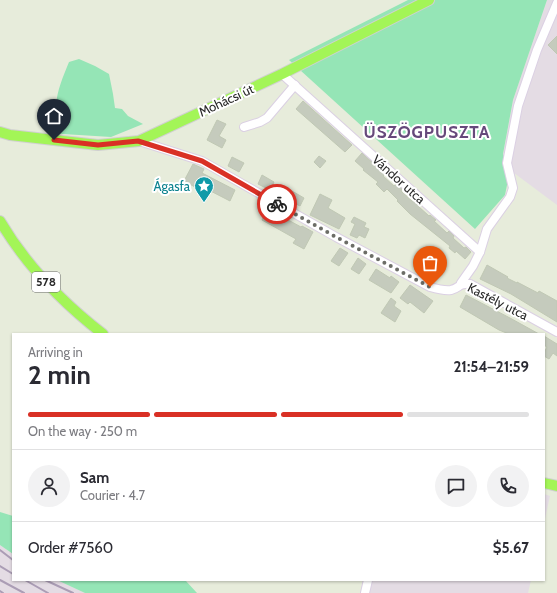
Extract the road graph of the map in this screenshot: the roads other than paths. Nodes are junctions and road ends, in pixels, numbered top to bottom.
1 (429, 0) edge
2 (557, 3) edge
3 (282, 74) junction
4 (295, 85) junction
5 (244, 127) dead end
6 (3, 134) edge
7 (138, 141) junction
8 (0, 221) edge
9 (480, 252) junction
10 (461, 283) junction
11 (557, 332) edge
12 (102, 333) edge
13 (545, 483) edge
14 (557, 486) edge
15 (368, 581) edge
16 (365, 593) edge

1 - 3 main road, Mohácsi út
2 - 9 street
3 - 4 street, Vándor utca
3 - 7 main road, Mohácsi út
4 - 5 street
4 - 9 street, Vándor utca
6 - 7 main road, Mohácsi út
7 - 10 street, Kastély utca
8 - 12 main road, 578
9 - 10 street
10 - 11 street, Kastély utca
13 - 14 main road
15 - 16 street

